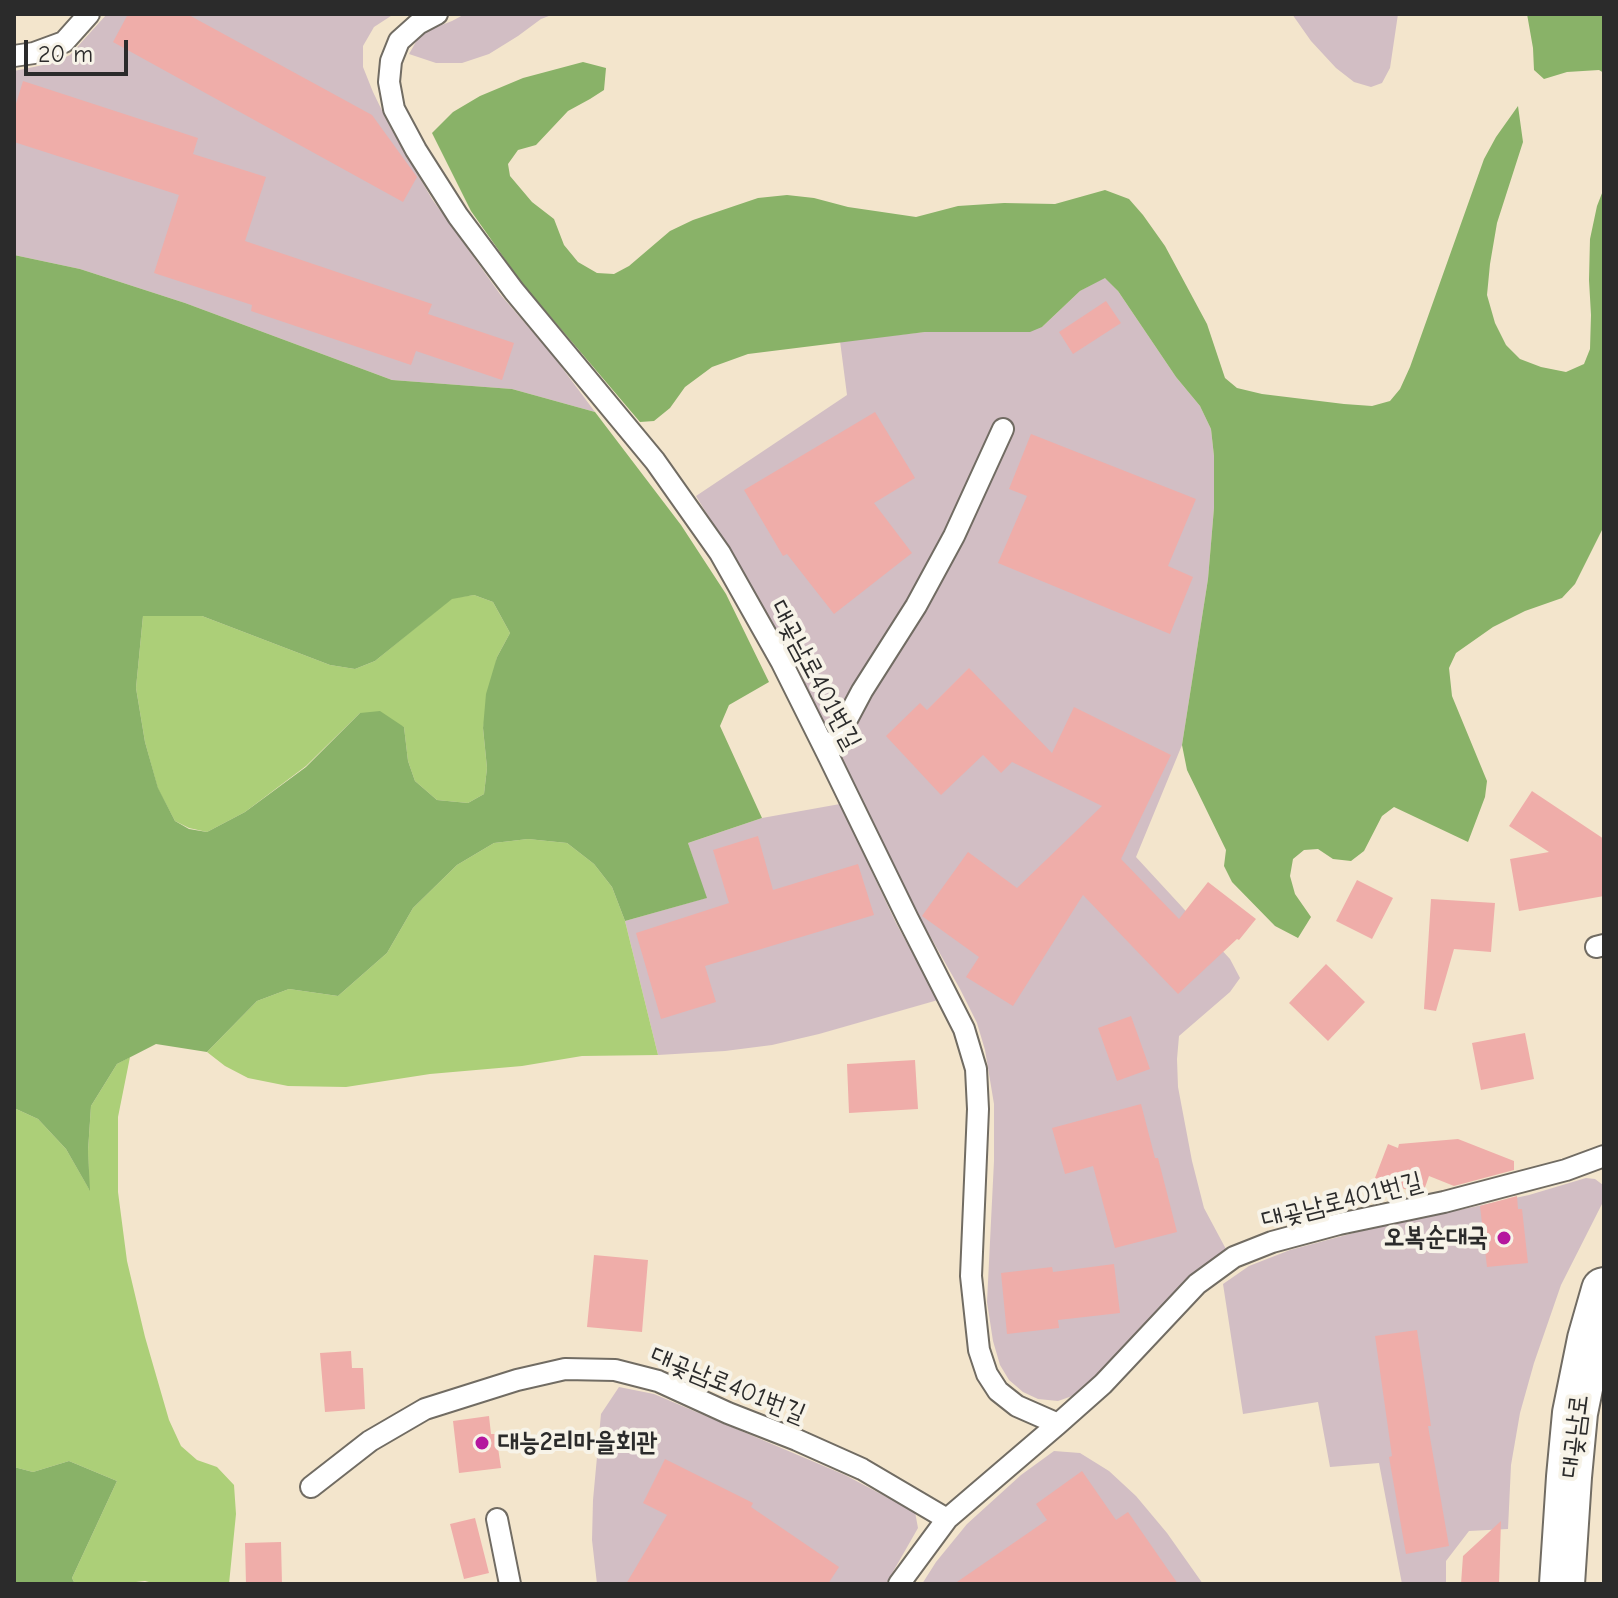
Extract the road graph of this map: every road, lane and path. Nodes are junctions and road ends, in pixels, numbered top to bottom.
1 (89, 14) edge
2 (437, 14) edge
3 (14, 56) edge
4 (1003, 429) dead end
5 (828, 755) junction
6 (1604, 1156) edge
7 (1604, 1290) edge
8 (1597, 1342) edge
9 (1058, 1424) junction
10 (311, 1487) dead end
11 (497, 1519) dead end
12 (947, 1519) junction
13 (510, 1584) edge
14 (899, 1584) edge
15 (1562, 1584) edge

1 - 3 lane
2 - 5 lane, 대곶남로401번길
4 - 5 lane
5 - 9 lane, 대곶남로401번길
6 - 9 lane, 대곶남로401번길
7 - 8 street, 대곶남로
8 - 15 street, 대곶남로
9 - 12 lane, 대곶남로401번길
10 - 12 lane, 대곶남로401번길
11 - 13 lane
12 - 14 lane, 대곶남로401번길

